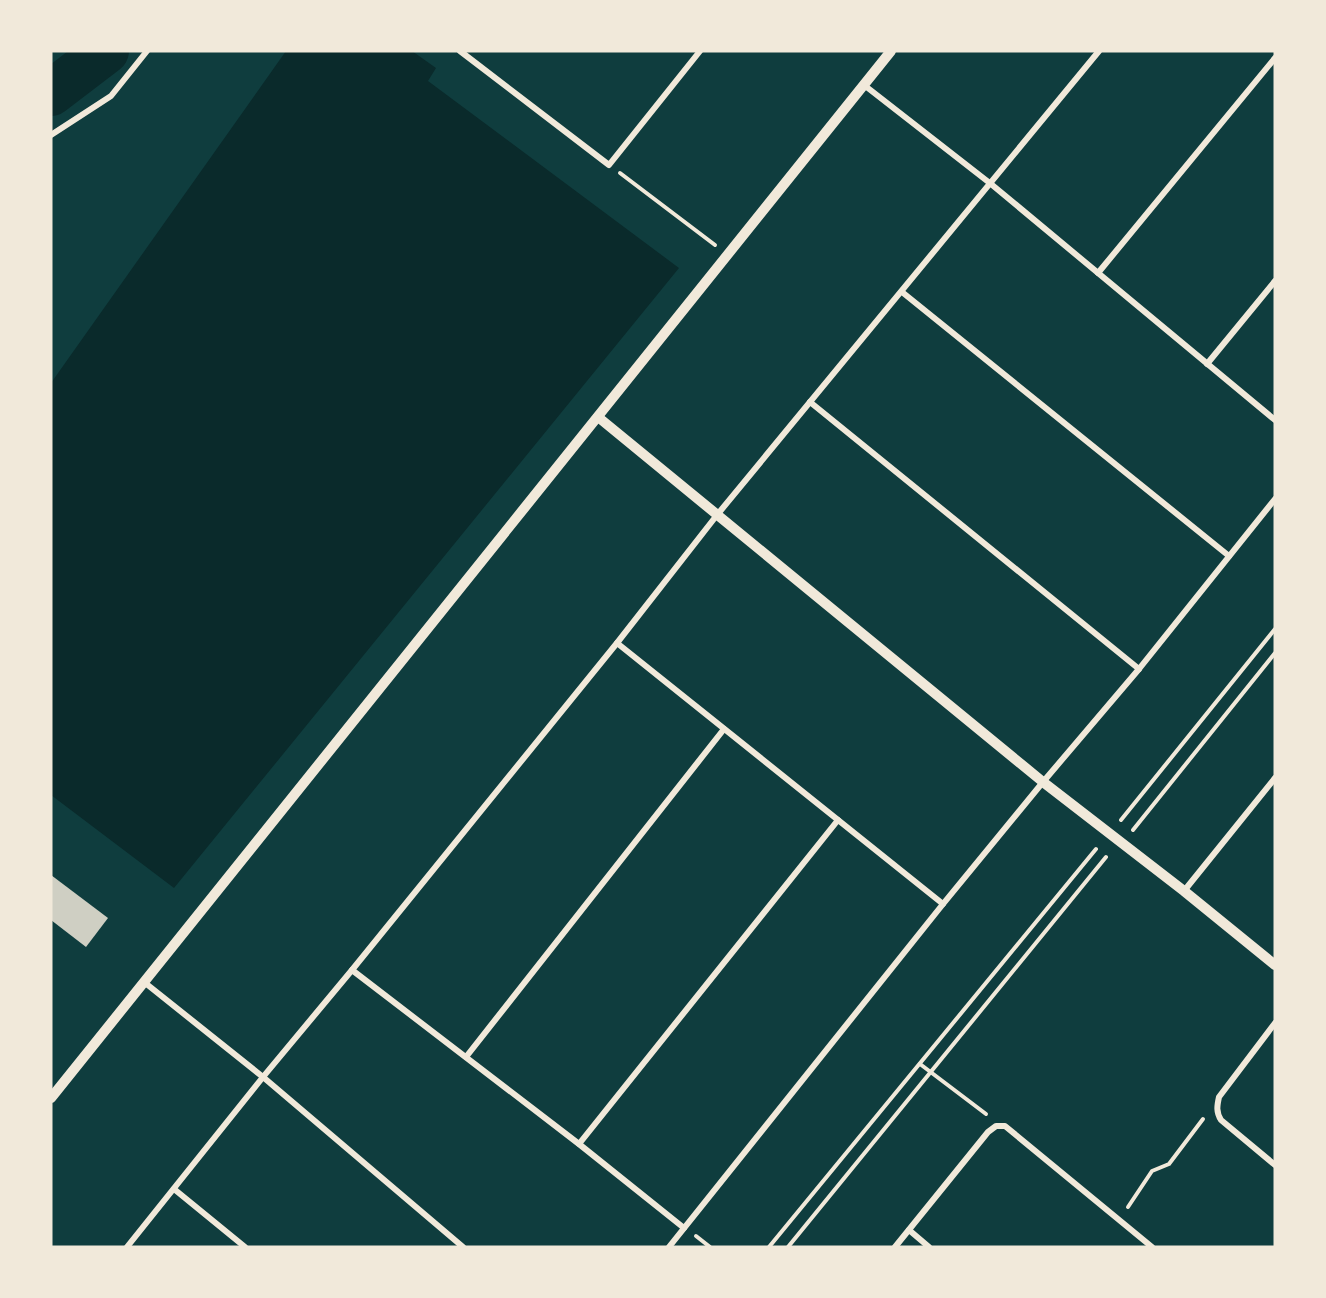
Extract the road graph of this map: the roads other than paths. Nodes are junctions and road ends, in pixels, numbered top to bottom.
1 (147, 51) edge
2 (460, 51) edge
3 (891, 51) edge
4 (1099, 51) edge
5 (697, 52) edge
6 (1275, 58) edge
7 (864, 84) junction
8 (51, 135) edge
9 (991, 184) junction
10 (1098, 273) junction
11 (1275, 281) edge
12 (902, 292) junction
13 (1207, 364) junction
14 (810, 402) junction
15 (598, 417) junction
16 (1275, 420) edge
17 (1275, 499) edge
18 (717, 515) junction
19 (1230, 556) junction
20 (616, 643) junction
21 (1139, 669) junction
22 (724, 729) junction
23 (1275, 777) edge
24 (1043, 782) junction
25 (838, 820) junction
26 (1184, 891) junction
27 (943, 904) junction
28 (1275, 965) edge
29 (352, 970) junction
30 (144, 982) junction
31 (1275, 1023) edge
32 (466, 1057) junction
33 (263, 1077) junction
34 (51, 1098) edge
35 (579, 1144) junction
36 (1275, 1165) edge
37 (174, 1189) junction
38 (684, 1228) junction
39 (909, 1230) junction
40 (127, 1247) edge
41 (245, 1247) edge
42 (464, 1247) edge
43 (669, 1247) edge
44 (895, 1247) edge
45 (929, 1247) edge
46 (1152, 1247) edge

1 - 8 street
2 - 5 street
3 - 7 street
4 - 9 street
6 - 10 street
7 - 9 street
7 - 15 street
9 - 10 street
9 - 12 street
10 - 13 street
11 - 13 street
12 - 14 street
12 - 19 street
13 - 16 street
14 - 18 street
14 - 21 street
15 - 18 street
15 - 30 street
17 - 19 street
18 - 20 street
18 - 24 street
19 - 21 street
20 - 22 street
20 - 29 street
21 - 24 street
22 - 25 street
22 - 32 street
23 - 26 street
24 - 26 street
24 - 27 street
25 - 27 street
25 - 35 street
26 - 28 street
27 - 38 street
29 - 32 street
29 - 33 street
30 - 33 street
30 - 34 street
31 - 36 street
32 - 35 street
33 - 37 street
33 - 42 street
35 - 38 street
37 - 40 street
37 - 41 street
38 - 43 street
39 - 44 street
39 - 45 street
39 - 46 street

